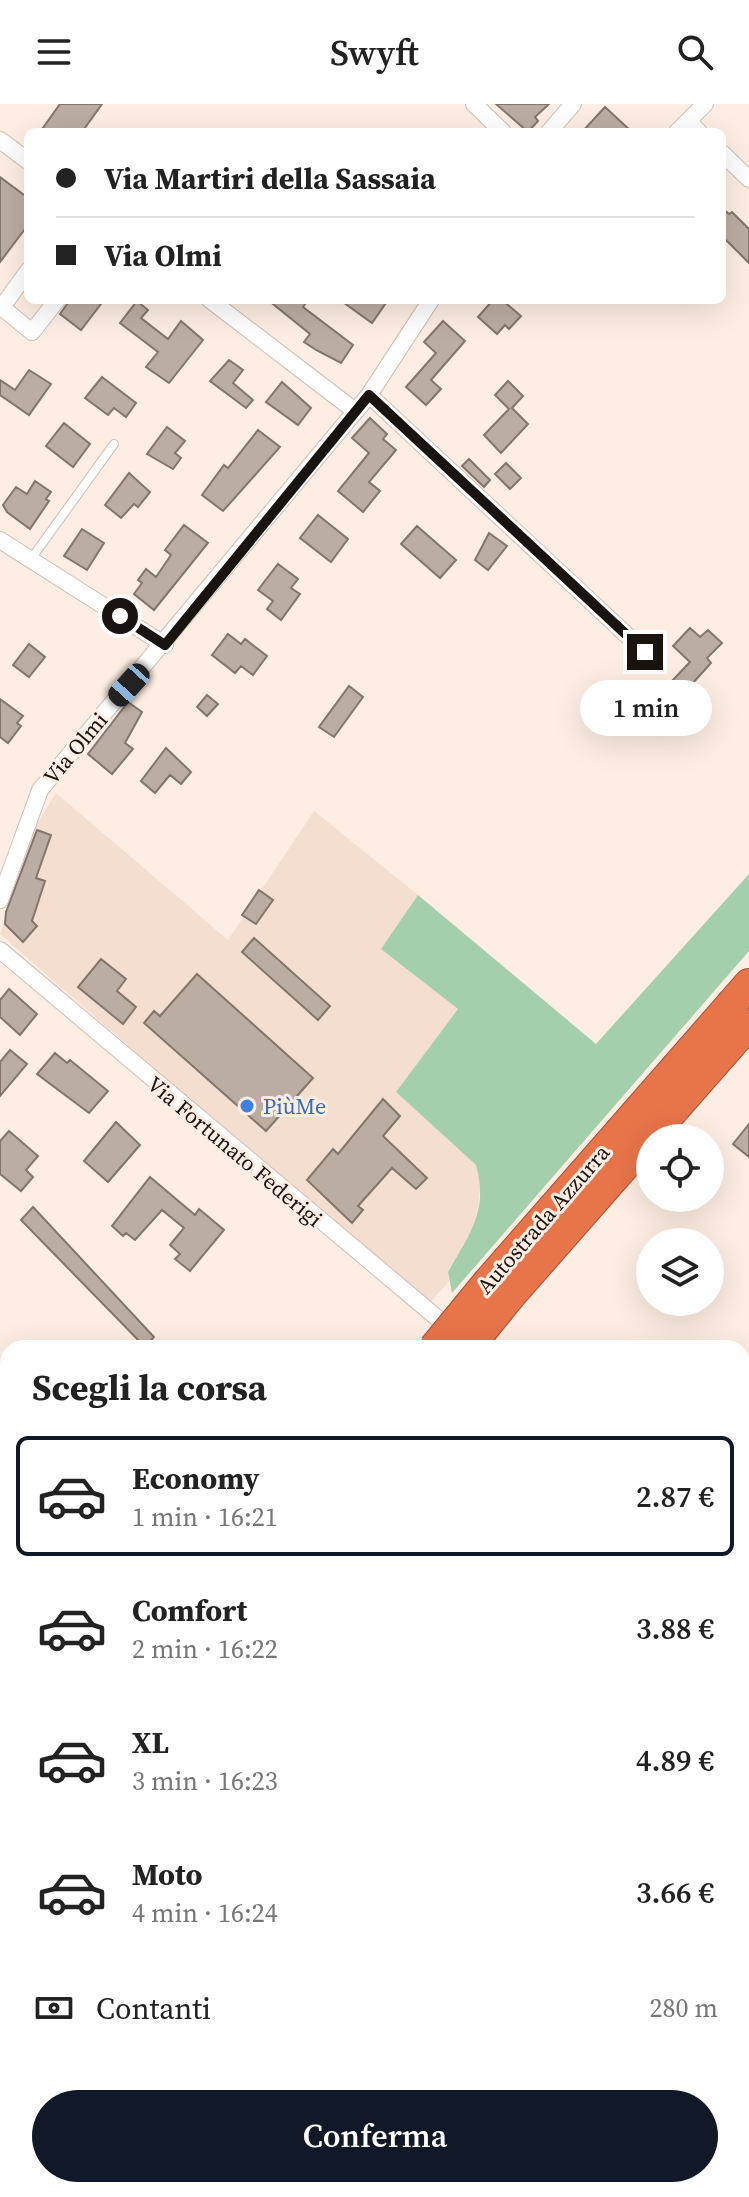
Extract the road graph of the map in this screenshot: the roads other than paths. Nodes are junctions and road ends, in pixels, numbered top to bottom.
1 (474, 104) edge
2 (573, 104) edge
3 (705, 104) edge
4 (499, 128) edge
5 (552, 128) edge
6 (688, 128) edge
7 (0, 140) edge
8 (726, 157) edge
9 (24, 158) edge
10 (749, 179) edge
11 (24, 276) edge
12 (54, 304) edge
13 (215, 304) edge
14 (428, 304) edge
15 (1, 306) edge
16 (369, 395) junction
17 (355, 411) junction
18 (114, 444) dead end
19 (0, 540) edge
20 (31, 559) junction
21 (165, 645) junction
22 (645, 652) dead end
23 (0, 900) edge
24 (0, 950) edge
25 (749, 984) edge
26 (749, 1024) edge
27 (499, 1289) junction
28 (443, 1340) edge
29 (460, 1340) edge
30 (474, 1340) edge

1 - 4 street
2 - 5 street
3 - 6 street
7 - 9 street
8 - 10 street
11 - 15 street
12 - 15 street
13 - 17 street
14 - 16 street, Via Olmi
16 - 17 street, Via Olmi
16 - 22 street
17 - 21 street, Via Olmi
18 - 20 lane
19 - 20 street
20 - 21 street
21 - 23 street, Via Olmi
24 - 29 street, Via Fortunato Federigi
25 - 27 highway, Autostrada Azzurra
26 - 27 highway, Autostrada Azzurra
27 - 28 highway, Autostrada Azzurra, bridge
27 - 30 highway, Autostrada Azzurra, bridge

